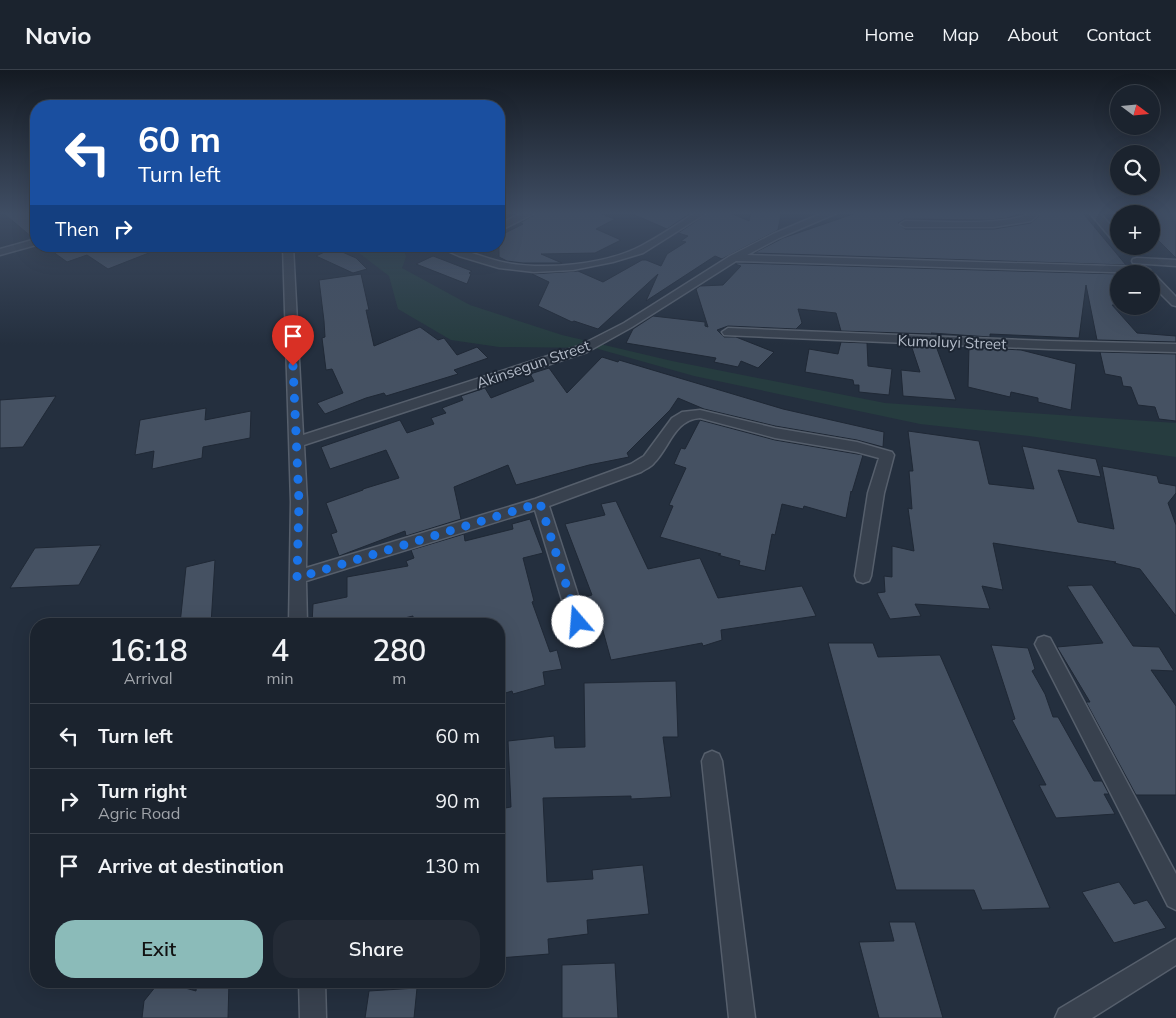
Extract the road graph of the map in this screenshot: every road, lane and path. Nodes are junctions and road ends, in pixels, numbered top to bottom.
1 (288, 256) edge
2 (470, 256) edge
3 (619, 256) edge
4 (737, 256) edge
5 (1133, 256) edge
6 (734, 258) junction
7 (1137, 261) junction
8 (1176, 263) edge
9 (1140, 265) edge
10 (1110, 273) edge
11 (1160, 286) edge
12 (1176, 303) edge
13 (728, 332) dead end
14 (1176, 348) edge
15 (296, 443) junction
16 (540, 503) junction
17 (863, 576) dead end
18 (297, 578) junction
19 (298, 618) edge
20 (578, 622) dead end
21 (1044, 644) dead end
22 (712, 761) dead end
23 (1176, 898) edge
24 (1176, 951) edge
25 (312, 988) edge
26 (313, 1018) edge
27 (742, 1018) edge
28 (1068, 1018) edge

1 - 15 street
2 - 3 street
4 - 6 street, Akinsegun Street
5 - 7 street
6 - 10 street
6 - 15 street, Akinsegun Street
7 - 8 street
7 - 9 street
11 - 12 street
13 - 14 street, Kumoluyi Street
15 - 18 street
16 - 17 street
16 - 18 street
16 - 20 street
18 - 19 street
21 - 23 street
22 - 27 street
24 - 28 street
25 - 26 street

